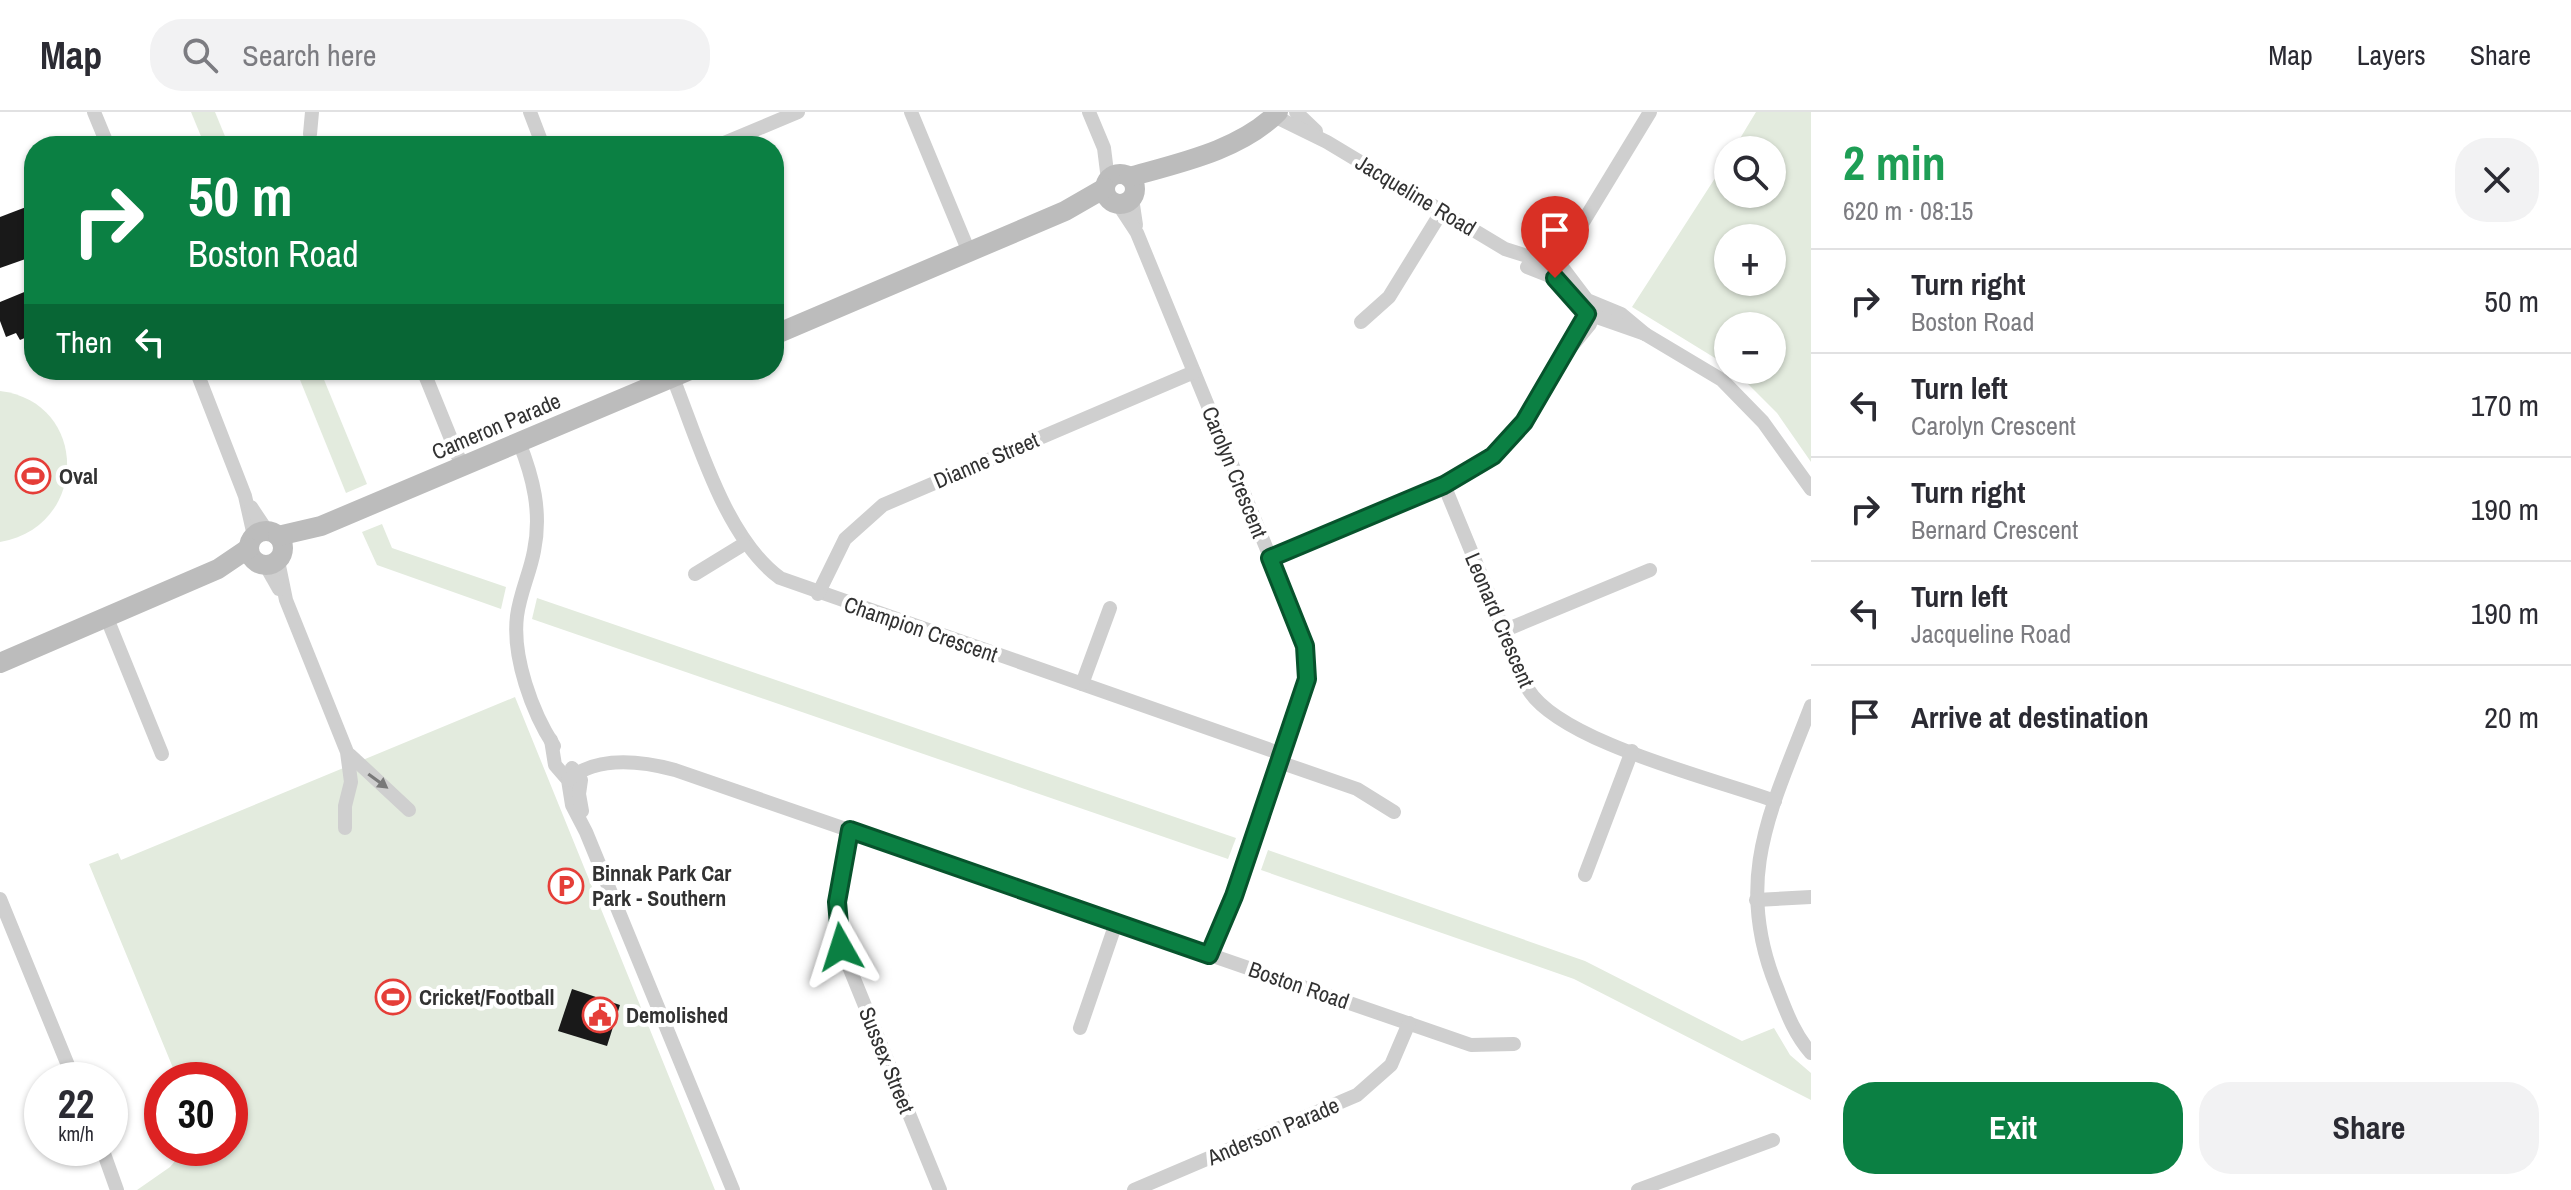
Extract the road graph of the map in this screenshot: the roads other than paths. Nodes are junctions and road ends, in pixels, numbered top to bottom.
1 (94, 112) edge
2 (312, 112) edge
3 (530, 112) edge
4 (798, 112) edge
5 (911, 112) edge
6 (1089, 112) edge
7 (1296, 112) edge
8 (1650, 112) edge
9 (1276, 114) edge
10 (310, 134) dead end
11 (104, 136) edge
12 (539, 136) edge
13 (741, 136) edge
14 (1327, 142) junction
15 (1120, 189) junction
16 (1442, 211) junction
17 (969, 252) junction
18 (1557, 269) junction
19 (1591, 312) junction
20 (1361, 322) dead end
21 (784, 331) edge
22 (1194, 372) junction
23 (200, 380) edge
24 (427, 380) edge
25 (668, 380) edge
26 (684, 380) edge
27 (514, 444) junction
28 (462, 466) junction
29 (1444, 485) junction
30 (1811, 489) edge
31 (744, 544) junction
32 (267, 549) junction
33 (1270, 558) junction
34 (1650, 570) dead end
35 (695, 574) dead end
36 (818, 594) junction
37 (1110, 608) dead end
38 (106, 616) junction
39 (1503, 631) junction
40 (4, 659) edge
41 (1082, 684) junction
42 (1811, 706) edge
43 (1632, 751) junction
44 (347, 752) junction
45 (162, 754) dead end
46 (1281, 758) junction
47 (576, 778) junction
48 (1773, 806) junction
49 (409, 810) dead end
50 (1394, 812) dead end
51 (345, 828) dead end
52 (857, 832) junction
53 (1585, 875) dead end
54 (1811, 897) edge
55 (0, 899) edge
56 (1756, 900) junction
57 (1116, 923) junction
58 (1213, 956) junction
59 (1404, 1021) junction
60 (1080, 1028) dead end
61 (1514, 1044) dead end
62 (1811, 1053) edge
63 (67, 1062) edge
64 (1773, 1140) dead end
65 (108, 1166) edge
66 (1139, 1189) edge
67 (117, 1190) edge
68 (733, 1190) edge
69 (940, 1190) edge
70 (1638, 1190) edge

1 - 11 street
2 - 10 street
3 - 12 street
4 - 13 street
5 - 17 street
6 - 15 street, Carolyn Crescent
7 - 14 street, Jacqueline Road
8 - 18 street
9 - 14 street, Jacqueline Road
9 - 15 street
14 - 16 street, Jacqueline Road
15 - 17 street
15 - 22 street, Carolyn Crescent
16 - 18 street, Jacqueline Road
16 - 20 street
17 - 21 street
18 - 19 street
19 - 29 street
19 - 30 street
22 - 33 street, Carolyn Crescent
22 - 36 street, Dianne Street
23 - 32 street
24 - 28 street
25 - 27 street, Cameron Parade
26 - 31 street, Champion Crescent
27 - 28 street, Cameron Parade
27 - 47 street
28 - 32 street, Cameron Parade
29 - 33 street
29 - 39 street, Leonard Crescent
31 - 35 street
31 - 36 street, Champion Crescent
32 - 38 street, Cameron Parade
32 - 44 street
33 - 46 street, Carolyn Crescent
34 - 39 street
36 - 41 street, Champion Crescent
37 - 41 street
38 - 40 street, Cameron Parade
38 - 45 street
39 - 43 street, Leonard Crescent
41 - 46 street, Champion Crescent
42 - 48 street
43 - 48 street, Leonard Crescent
43 - 53 street
44 -> 49 street
44 - 51 street
46 - 50 street, Champion Crescent
46 - 58 street, Carolyn Crescent
47 - 52 street, Boston Road
47 - 68 street
48 - 56 street
52 - 57 street, Boston Road
52 - 69 street, Sussex Street
54 - 56 street
55 - 63 street
56 - 62 street
57 - 58 street, Boston Road
57 - 60 street
58 - 59 street, Boston Road
59 - 61 street, Boston Road
59 - 66 street, Anderson Parade
64 - 70 street
65 - 67 street

